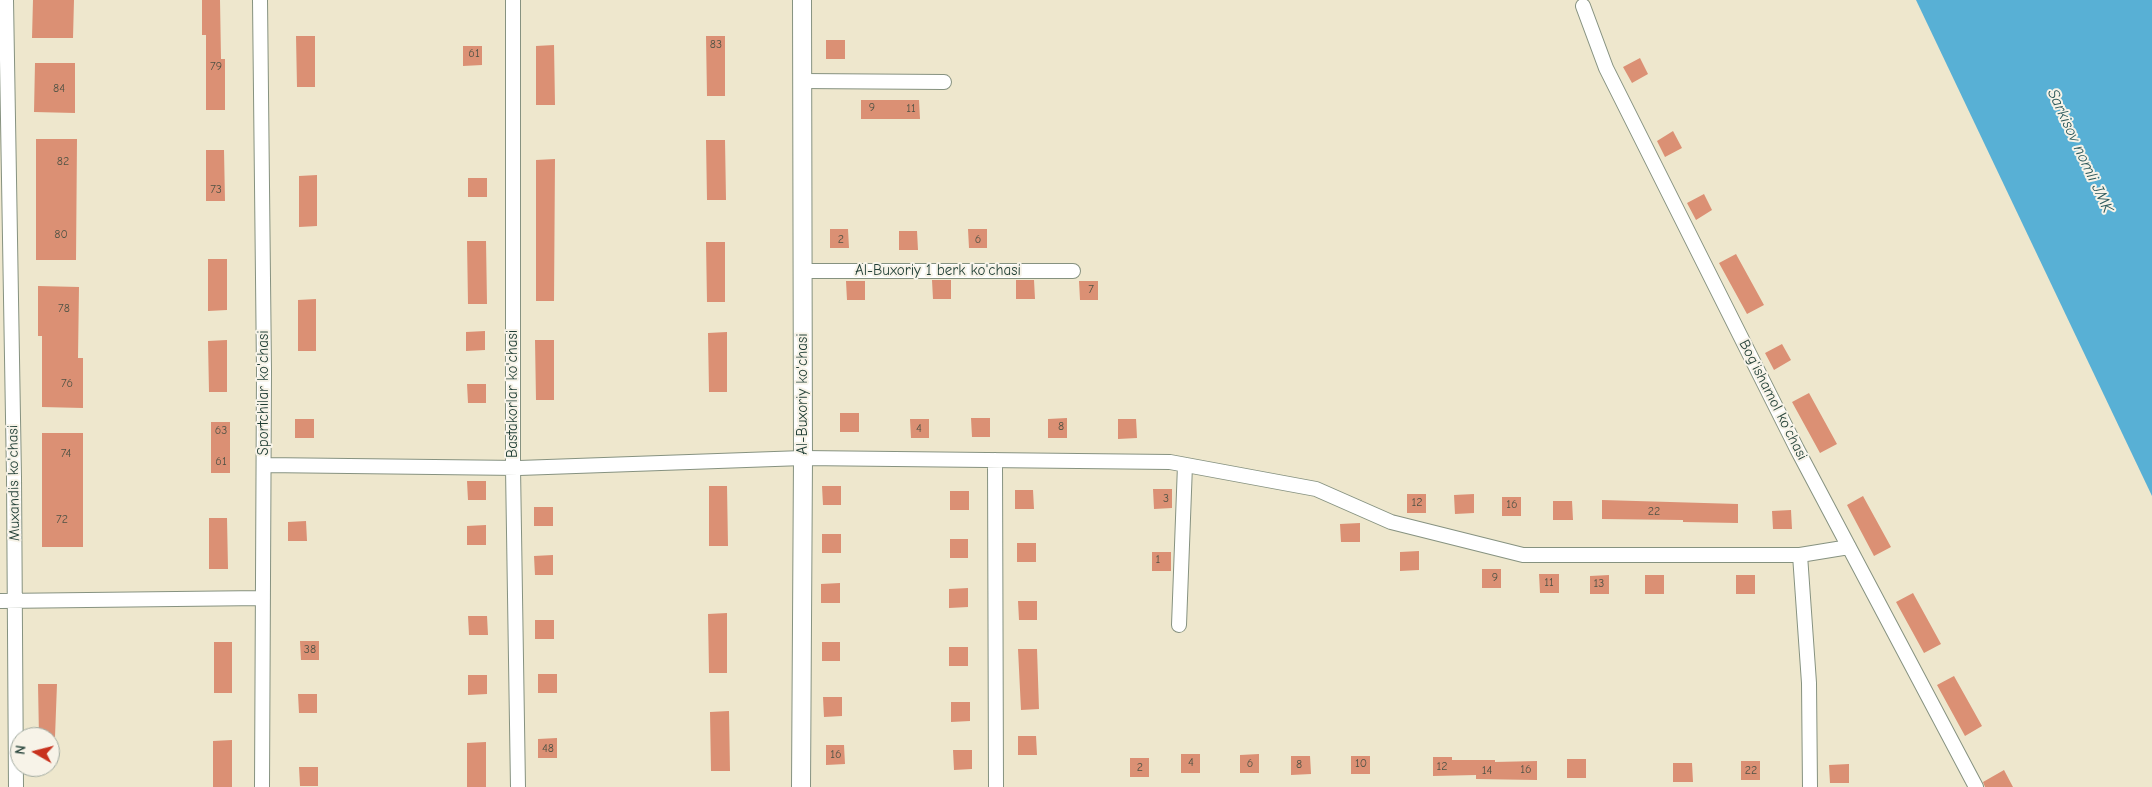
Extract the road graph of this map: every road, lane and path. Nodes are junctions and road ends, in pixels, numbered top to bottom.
1 (6, 0) edge
2 (260, 0) edge
3 (513, 0) edge
4 (802, 0) edge
5 (1583, 6) dead end
6 (802, 81) junction
7 (944, 82) dead end
8 (1073, 270) dead end
9 (803, 271) junction
10 (803, 458) junction
11 (995, 460) junction
12 (1185, 464) junction
13 (264, 465) junction
14 (513, 468) junction
15 (1849, 547) junction
16 (1800, 555) junction
17 (263, 598) junction
18 (15, 600) junction
19 (0, 601) edge
20 (1179, 625) dead end
21 (16, 787) edge
22 (262, 787) edge
23 (518, 787) edge
24 (801, 787) edge
25 (996, 787) edge
26 (1810, 787) edge
27 (1976, 787) edge

1 - 18 street, Muxandis ko'chasi
2 - 13 street, Sportchilar ko'chasi
3 - 14 street, Bastakorlar ko'chasi
4 - 6 street, Al-Buxoriy ko'chasi
5 - 15 street, Bog'ishamol ko'chasi
6 - 7 street
6 - 9 street, Al-Buxoriy ko'chasi
8 - 9 street, Al-Buxoriy 1 berk ko'chasi
9 - 10 street, Al-Buxoriy ko'chasi
10 - 11 street
10 - 14 street
10 - 24 street, Al-Buxoriy ko'chasi
11 - 12 street
11 - 25 street
12 - 16 street
12 - 20 street
13 - 14 street
13 - 17 street, Sportchilar ko'chasi
14 - 23 street, Bastakorlar ko'chasi
15 - 16 street
15 - 27 street, Bog'ishamol ko'chasi
16 - 26 street
17 - 18 street
17 - 22 street, Sportchilar ko'chasi
18 - 19 street
18 - 21 street, Muxandis ko'chasi

